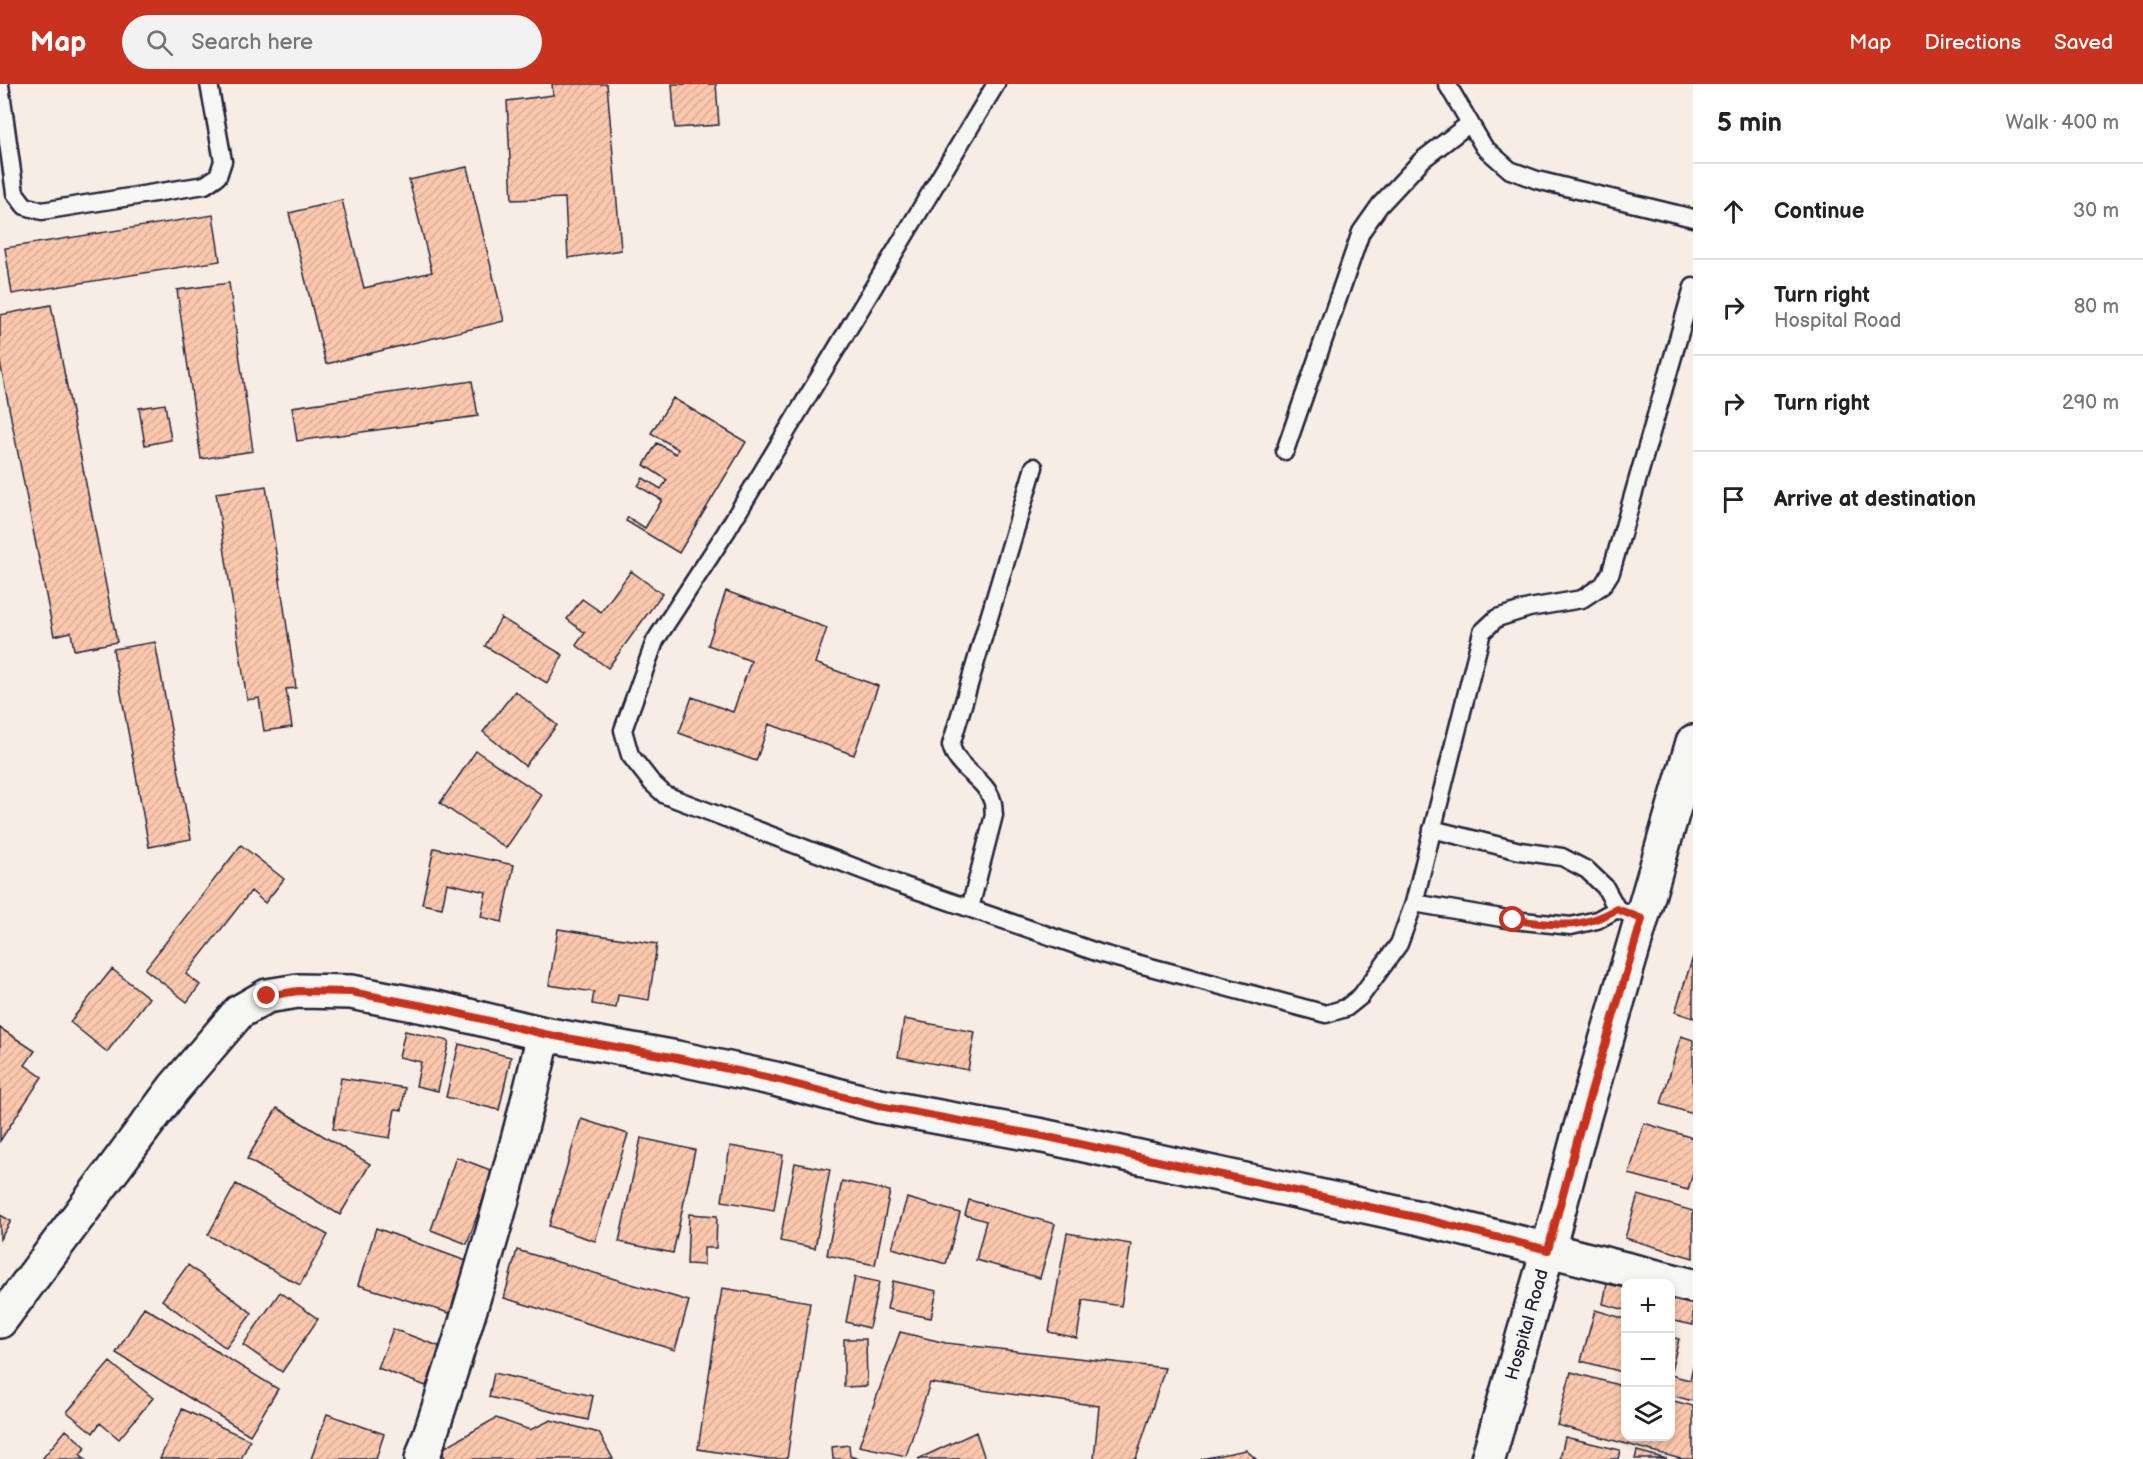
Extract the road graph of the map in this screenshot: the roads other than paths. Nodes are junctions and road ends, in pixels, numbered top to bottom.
1 (209, 84) edge
2 (996, 84) edge
3 (1447, 84) edge
4 (0, 85) edge
5 (1470, 123) junction
6 (1693, 218) edge
7 (1693, 287) edge
8 (1285, 451) dead end
9 (1034, 467) dead end
10 (1693, 742) edge
11 (1432, 829) junction
12 (1414, 903) junction
13 (970, 908) junction
14 (1629, 914) junction
15 (544, 1034) junction
16 (1548, 1250) junction
17 (1693, 1286) edge
18 (0, 1321) edge
19 (422, 1459) edge
20 (1488, 1459) edge

1 - 4 lane
2 - 13 lane
3 - 5 lane
5 - 6 lane
5 - 8 lane
7 - 11 lane
9 - 13 lane
10 - 14 street, Hospital Road
11 - 12 lane
11 - 14 lane
12 - 13 lane
12 - 14 lane
14 - 16 street, Hospital Road
15 - 16 street
15 - 18 street
15 - 19 street
16 - 17 street
16 - 20 street, Hospital Road

